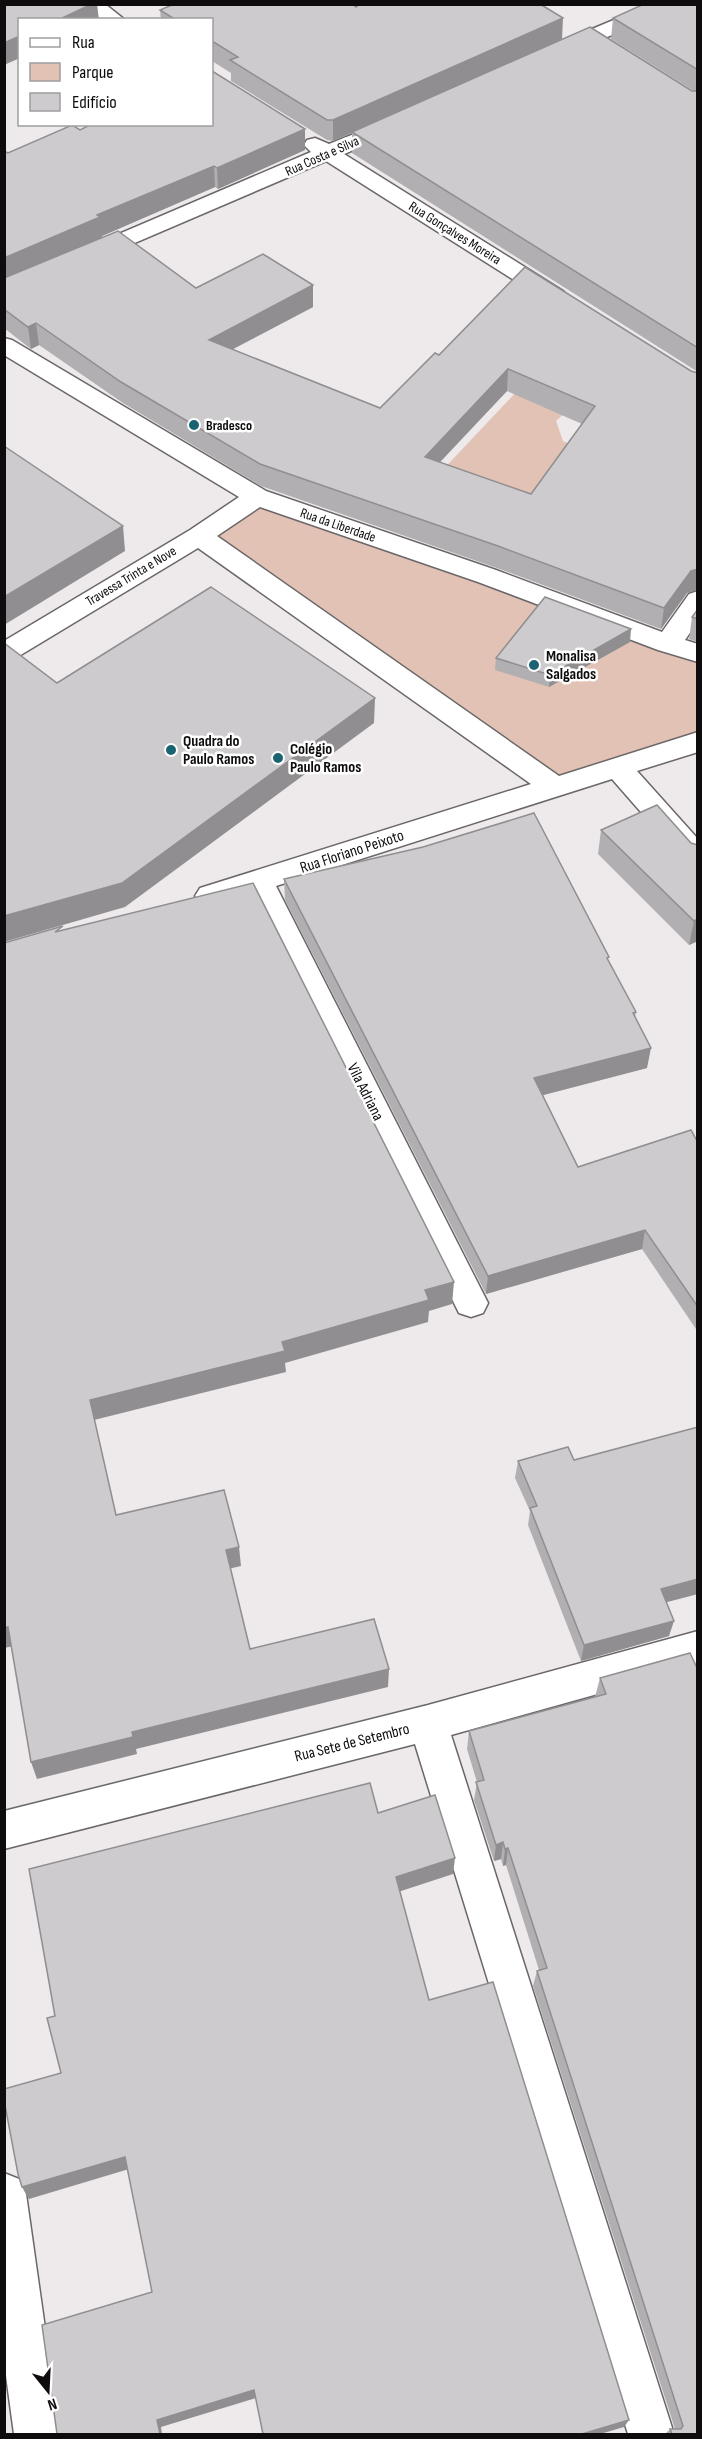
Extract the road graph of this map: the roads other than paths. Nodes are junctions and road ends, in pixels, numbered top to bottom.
1 (91, 4) edge
2 (671, 4) edge
3 (112, 18) edge
4 (580, 31) junction
5 (609, 48) edge
6 (535, 60) edge
7 (416, 114) edge
8 (300, 135) edge
9 (329, 153) junction
10 (4, 292) edge
11 (578, 310) edge
12 (4, 345) edge
13 (257, 497) junction
14 (199, 536) junction
15 (698, 600) edge
16 (668, 644) junction
17 (4, 653) edge
18 (698, 653) edge
19 (698, 742) edge
20 (618, 768) junction
21 (553, 786) junction
22 (698, 859) edge
23 (259, 882) junction
24 (181, 904) edge
25 (471, 1303) dead end
26 (698, 1648) edge
27 (428, 1724) junction
28 (4, 1830) edge
29 (4, 2194) edge
30 (37, 2434) edge
31 (651, 2434) edge

1 - 3 street
2 - 4 street
4 - 5 street
4 - 6 street
7 - 9 street, Rua Costa e Silva
8 - 9 street, Rua Gonçalves Moreira
9 - 10 street, Rua Costa e Silva
9 - 11 street, Rua Gonçalves Moreira
12 - 13 street, Rua da Liberdade
13 - 14 street, Travessa Trinta e Nove
13 - 16 street, Rua da Liberdade
14 - 17 street, Travessa Trinta e Nove
14 - 21 street
15 - 16 street
16 - 18 street, Rua da Liberdade
19 - 20 street, Rua Floriano Peixoto
20 - 21 street, Rua Floriano Peixoto
20 - 22 street
21 - 23 street, Rua Floriano Peixoto
23 - 24 street, Rua Floriano Peixoto
23 - 25 street, Vila Adriana
26 - 27 street, Rua Sete de Setembro
27 - 28 street, Rua Sete de Setembro
27 - 31 street
29 - 30 street

